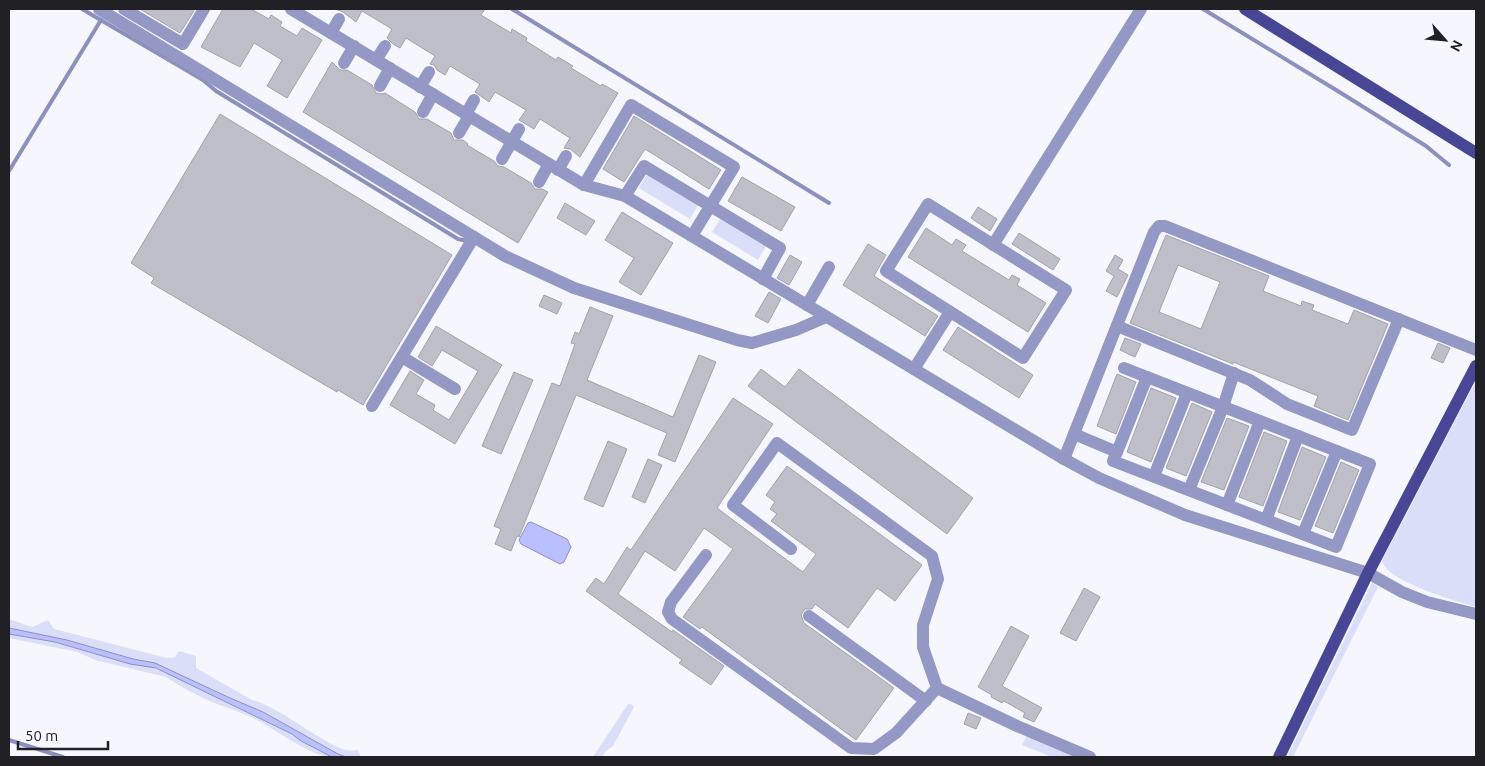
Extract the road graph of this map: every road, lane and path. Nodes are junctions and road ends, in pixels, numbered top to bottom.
1 (100, 9) edge
2 (124, 9) edge
3 (204, 9) edge
4 (292, 9) edge
5 (1141, 9) edge
6 (1245, 9) edge
7 (339, 18) dead end
8 (331, 33) junction
9 (354, 46) junction
10 (385, 46) dead end
11 (376, 60) junction
12 (344, 63) dead end
13 (390, 68) junction
14 (429, 72) dead end
15 (380, 86) dead end
16 (420, 86) junction
17 (433, 94) junction
18 (474, 100) dead end
19 (423, 112) dead end
20 (468, 115) junction
21 (519, 128) dead end
22 (459, 133) dead end
23 (512, 142) junction
24 (1476, 153) edge
25 (566, 156) dead end
26 (502, 158) dead end
27 (553, 167) junction
28 (539, 182) dead end
29 (584, 186) junction
30 (624, 196) junction
31 (710, 206) junction
32 (692, 236) junction
33 (474, 237) junction
34 (993, 245) junction
35 (829, 267) dead end
36 (763, 279) junction
37 (807, 305) junction
38 (950, 312) junction
39 (826, 316) junction
40 (1399, 319) junction
41 (1116, 326) junction
42 (1476, 350) edge
43 (402, 357) junction
44 (1476, 366) edge
45 (1124, 368) dead end
46 (914, 369) junction
47 (1234, 373) junction
48 (1147, 377) junction
49 (456, 389) dead end
50 (1187, 393) junction
51 (372, 406) dead end
52 (1223, 407) junction
53 (1260, 421) junction
54 (1074, 434) junction
55 (1298, 436) junction
56 (1337, 451) junction
57 (1117, 452) junction
58 (1064, 459) junction
59 (1154, 476) junction
60 (1189, 490) junction
61 (1227, 504) junction
62 (1266, 520) junction
63 (1303, 534) junction
64 (791, 549) dead end
65 (706, 555) dead end
66 (1368, 573) junction
67 (1476, 614) edge
68 (809, 616) dead end
69 (937, 688) junction
70 (926, 701) junction
71 (1090, 757) edge
72 (1279, 757) edge

1 - 33 street
2 - 3 street
4 - 8 street
5 - 34 street
6 - 24 main road
7 - 8 street
8 - 9 street
9 - 11 street
9 - 12 street
10 - 11 street
11 - 13 street
13 - 15 street
13 - 16 street
14 - 16 street
16 - 17 street
17 - 19 street
17 - 20 street
18 - 20 street
20 - 22 street
20 - 23 street
21 - 23 street
23 - 26 street
23 - 27 street
25 - 27 street
27 - 28 street
27 - 29 street
29 - 30 street
29 - 31 street
30 - 31 street
30 - 32 street
31 - 32 street
31 - 36 street
32 - 36 street
33 - 39 street
33 - 43 street
34 - 38 street
34 - 38 street
35 - 37 street
36 - 37 street
37 - 39 street
38 - 46 street
39 - 46 street
40 - 41 street
40 - 42 street
40 - 47 street
41 - 47 street
41 - 54 street
43 - 49 street
43 - 51 street
44 - 66 main road
45 - 48 street
46 - 58 street
47 - 52 street
48 - 50 street
48 - 57 street
50 - 52 street
50 - 59 street
52 - 53 street
52 - 60 street
53 - 55 street
53 - 61 street
54 - 57 street
54 - 58 street
55 - 56 street
55 - 62 street
56 - 63 street
56 - 63 street
57 - 59 street
58 - 66 street
59 - 60 street
60 - 61 street
61 - 62 street
62 - 63 street
64 - 69 street
65 - 70 street
66 - 67 street
66 - 72 main road
68 - 70 street
69 - 70 street
69 - 71 street

